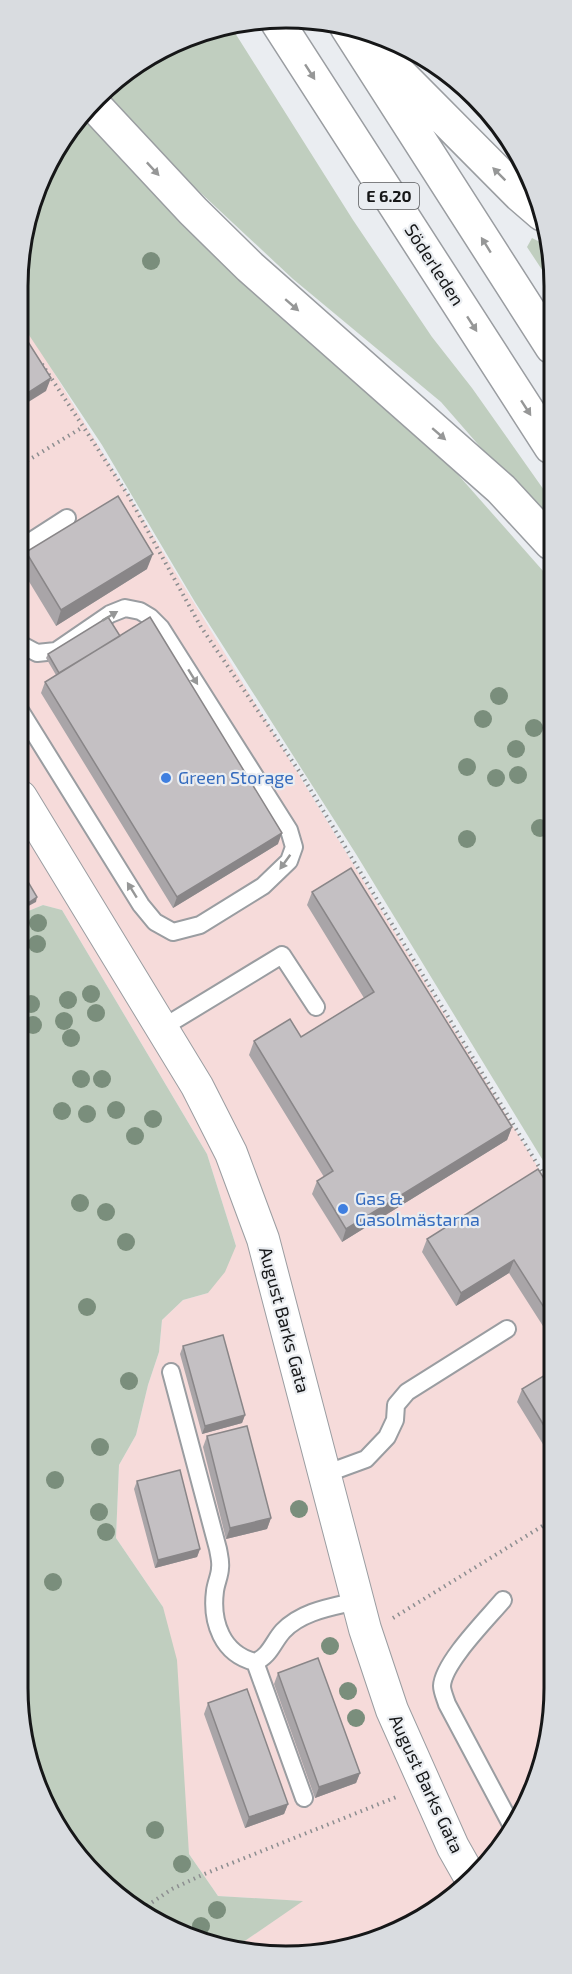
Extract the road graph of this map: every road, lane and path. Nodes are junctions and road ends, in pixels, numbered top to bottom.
1 (281, 28) edge
2 (354, 37) edge
3 (366, 41) edge
4 (98, 110) edge
5 (530, 204) edge
6 (544, 335) edge
7 (41, 363) edge
8 (83, 427) junction
9 (544, 436) edge
10 (28, 460) edge
11 (67, 518) dead end
12 (544, 535) edge
13 (28, 543) edge
14 (28, 648) edge
15 (28, 723) edge
16 (28, 808) edge
17 (316, 1007) dead end
18 (162, 1028) junction
19 (544, 1175) edge
20 (507, 1329) dead end
21 (171, 1372) dead end
22 (325, 1474) junction
23 (544, 1525) edge
24 (503, 1600) dead end
25 (361, 1615) junction
26 (255, 1662) junction
27 (424, 1785) junction
28 (304, 1798) dead end
29 (508, 1819) edge
30 (467, 1871) edge
31 (148, 1905) edge

1 -> 9 highway, Söderleden / E 6.20
6 -> 2 highway, E 6.20
5 -> 3 highway
4 -> 12 highway
7 - 8 path
8 - 10 path
8 - 19 path
11 - 13 lane
14 -> 15 lane
16 - 18 street, August Barks Gata
17 - 18 lane
18 - 22 street, August Barks Gata
20 - 22 lane
21 - 26 lane
22 - 25 street, August Barks Gata
23 - 25 path
24 - 29 lane
25 - 26 lane
25 - 27 street, August Barks Gata
26 - 28 lane
27 - 30 street, August Barks Gata
27 - 31 path

